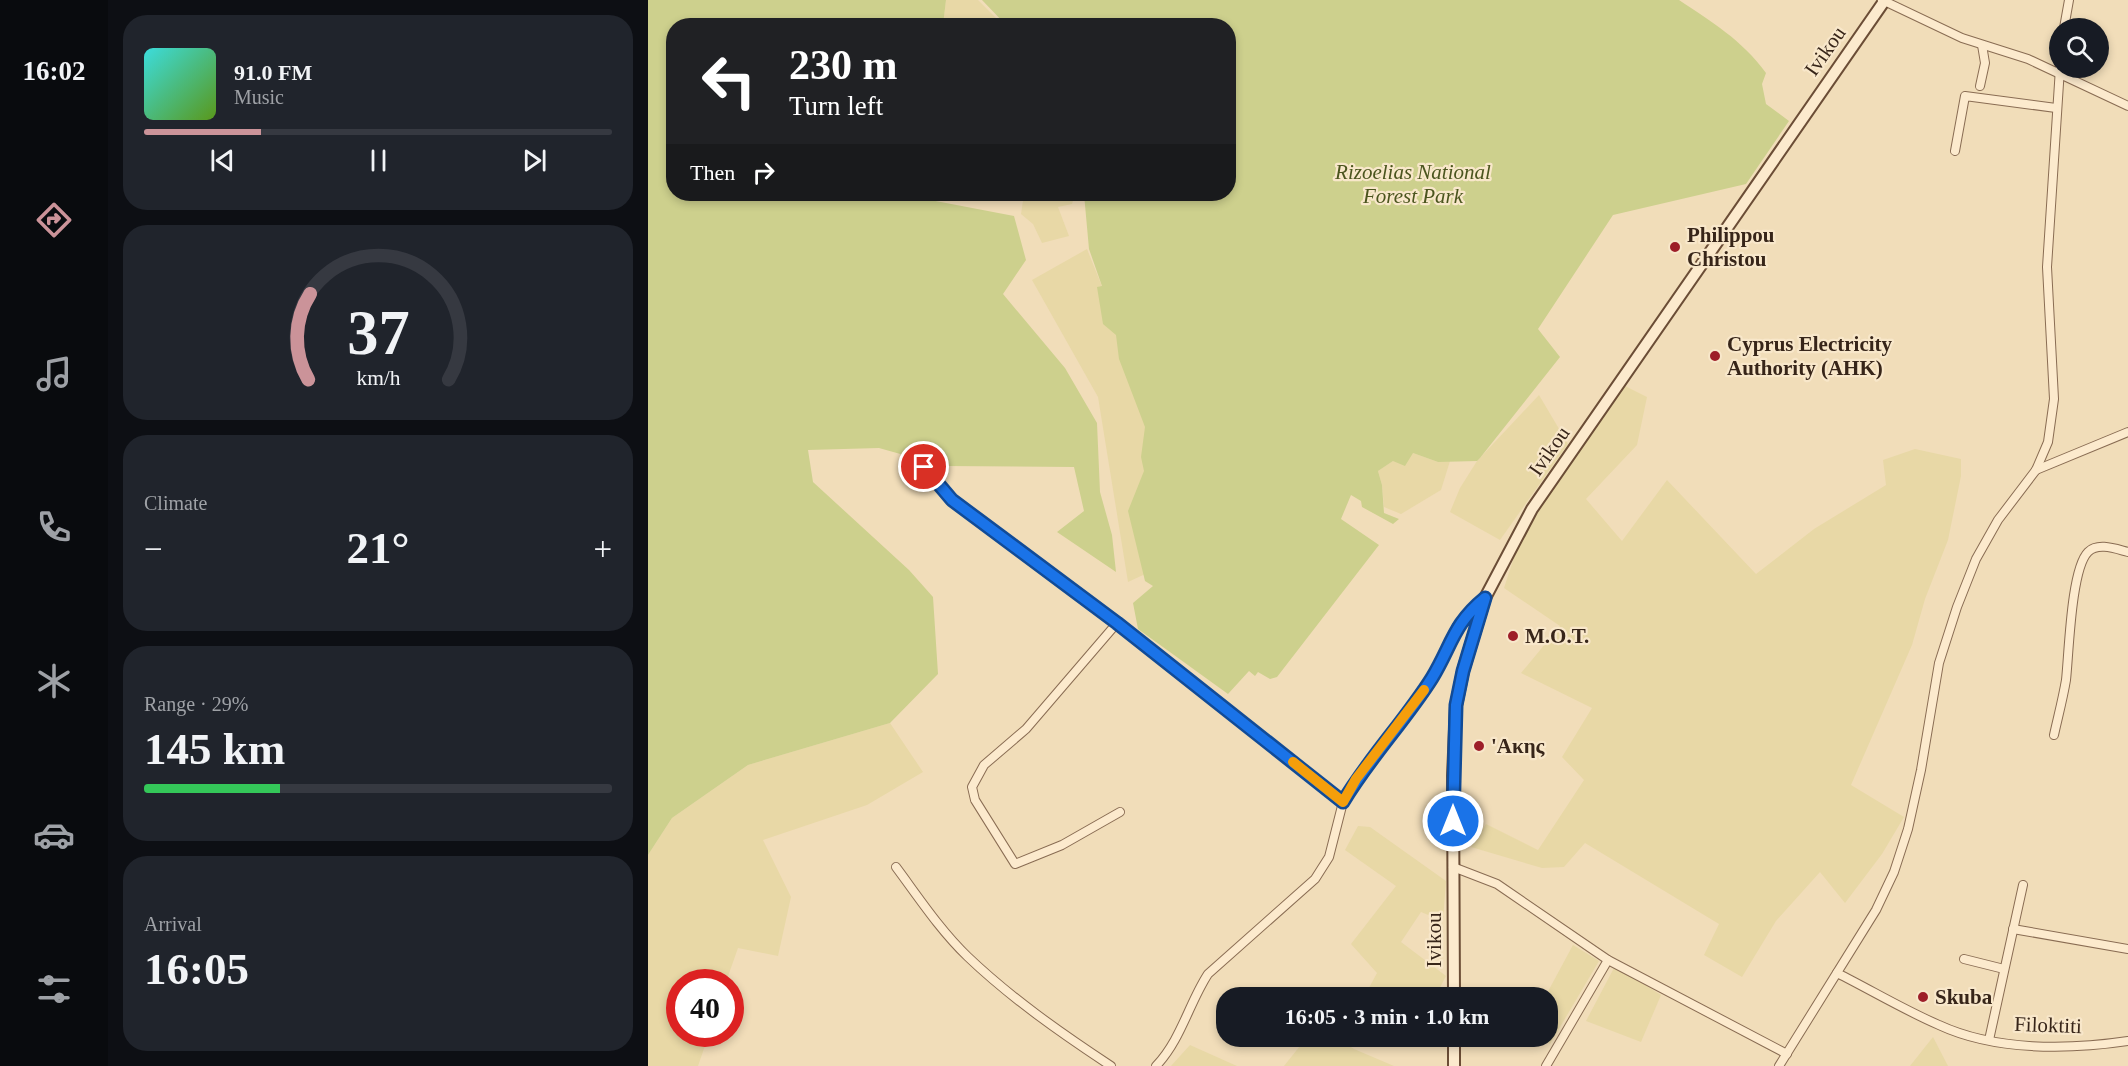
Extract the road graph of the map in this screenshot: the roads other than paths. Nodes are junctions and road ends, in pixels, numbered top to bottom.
1 (1884, 0) edge
2 (2069, 0) edge
3 (2066, 18) edge
4 (1982, 45) junction
5 (2049, 66) edge
6 (2058, 78) edge
7 (2074, 78) edge
8 (1980, 86) dead end
9 (2128, 106) edge
10 (2056, 108) junction
11 (1955, 152) dead end
12 (2128, 432) edge
13 (924, 467) dead end
14 (2036, 470) junction
15 (2128, 552) edge
16 (1485, 598) junction
17 (1117, 623) junction
18 (2054, 735) dead end
19 (1343, 802) junction
20 (1120, 812) dead end
21 (896, 867) dead end
22 (1453, 867) junction
23 (2022, 885) dead end
24 (2013, 929) junction
25 (2128, 949) edge
26 (1964, 959) dead end
27 (1608, 960) junction
28 (2004, 969) junction
29 (1837, 973) junction
30 (1454, 987) edge
31 (1989, 1040) junction
32 (2128, 1041) edge
33 (1454, 1047) edge
34 (1787, 1053) junction
35 (1111, 1066) edge
36 (1156, 1066) edge
37 (1454, 1066) edge
38 (1546, 1066) edge
39 (1779, 1066) edge

1 - 4 street
1 - 16 street, Ivikou
2 - 3 street
4 - 5 street
4 - 8 street
6 - 10 street
7 - 9 street
10 - 11 street
10 - 14 street
12 - 14 street
13 - 17 street
14 - 29 street
15 - 18 street
16 - 19 street
16 - 22 street, Ivikou
17 - 19 street
17 - 20 street
19 - 36 street
21 - 35 street
22 - 27 street
22 - 30 street, Ivikou
23 - 24 street
24 - 25 street
24 - 28 street
26 - 28 street
27 - 34 street
27 - 38 street
28 - 31 street
29 - 31 street, Filoktiti
29 - 34 street
31 - 32 street, Filoktiti
33 - 37 street
34 - 39 street

